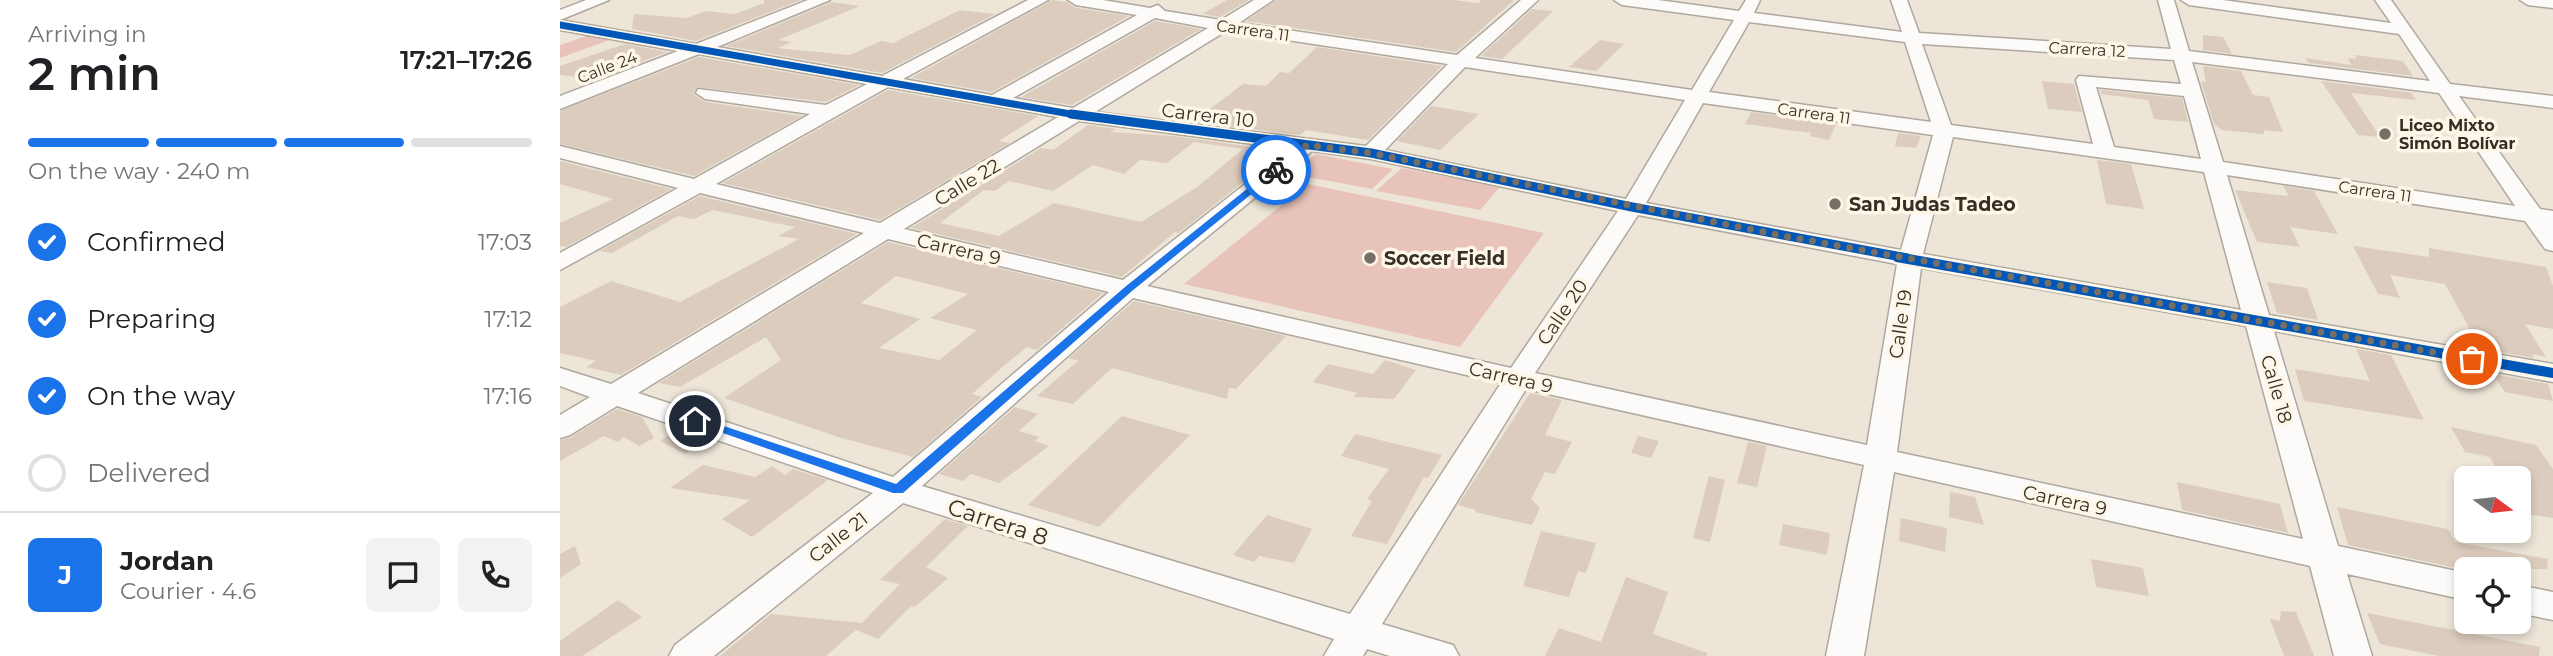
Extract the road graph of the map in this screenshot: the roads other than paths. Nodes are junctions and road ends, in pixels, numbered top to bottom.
1 (601, 0) edge
2 (822, 0) edge
3 (1040, 0) edge
4 (1082, 0) edge
5 (1175, 0) edge
6 (1265, 0) edge
7 (1530, 0) edge
8 (1622, 0) edge
9 (1899, 0) edge
10 (2166, 0) edge
11 (2189, 0) edge
12 (2383, 0) edge
13 (2528, 0) edge
14 (2553, 3) edge
15 (1749, 7) edge
16 (1152, 14) junction
17 (560, 15) edge
18 (560, 25) edge
19 (1221, 25) junction
20 (2404, 30) junction
21 (1911, 38) junction
22 (694, 50) junction
23 (2181, 55) junction
24 (1462, 61) junction
25 (882, 83) junction
26 (2443, 87) junction
27 (2192, 91) junction
28 (705, 93) dead end
29 (1695, 96) junction
30 (994, 101) junction
31 (2553, 102) edge
32 (560, 103) edge
33 (829, 111) junction
34 (1077, 116) junction
35 (1944, 132) junction
36 (1307, 145) junction
37 (560, 152) edge
38 (1371, 153) junction
39 (2105, 153) junction
40 (2213, 167) junction
41 (694, 186) junction
42 (1632, 207) junction
43 (2543, 216) edge
44 (885, 231) junction
45 (2553, 244) edge
46 (1910, 259) junction
47 (560, 263) edge
48 (1128, 289) junction
49 (2258, 322) junction
50 (2553, 373) edge
51 (560, 377) edge
52 (1518, 378) junction
53 (619, 395) junction
54 (560, 428) edge
55 (1880, 461) junction
56 (898, 490) junction
57 (2325, 556) junction
58 (2454, 584) edge
59 (2531, 602) edge
60 (2553, 606) edge
61 (1351, 643) edge
62 (688, 656) edge
63 (1440, 656) edge
64 (1846, 656) edge
65 (2353, 656) edge

1 - 17 street
2 - 22 street, Calle 24
3 - 25 street
4 - 16 street, Carrera 11
5 - 16 street
6 - 19 street, Calle 22
7 - 24 street
8 - 15 street, Carrera 12
9 - 21 street
10 - 23 street, Calle 18
11 - 20 street
12 - 20 street
13 - 14 street
15 - 21 street, Carrera 12
15 - 29 street, Calle 20
16 - 19 street, Carrera 11
16 - 30 street
18 - 22 street, Carrera 10
19 - 24 street, Carrera 11
19 - 34 street, Calle 22
20 - 26 street
21 - 23 street, Carrera 12
21 - 35 street
22 - 25 street, Carrera 10
22 - 32 street, Calle 24
23 - 26 street, Carrera 12
23 - 27 street, Calle 18
24 - 29 street, Carrera 11
24 - 38 street
25 - 30 street, Carrera 10
25 - 33 street
26 - 31 street, Carrera 12
26 - 43 street
27 - 39 street
27 - 40 street, Calle 18
28 - 33 street
29 - 35 street, Carrera 11
29 - 42 street, Calle 20
30 - 34 street, Carrera 10
33 - 41 street
34 - 36 street, Carrera 10
34 - 44 street, Calle 22
35 - 39 street, Carrera 11
35 - 46 street, Calle 19
36 - 38 street, Carrera 10
36 - 48 street, Calle 21
37 - 41 street, Carrera 9
38 - 42 street, Carrera 10
39 - 40 street, Carrera 11
40 - 43 street, Carrera 11
40 - 49 street, Calle 18
41 - 44 street, Carrera 9
41 - 47 street
42 - 46 street, Carrera 10
42 - 52 street, Calle 20
43 - 45 street
44 - 48 street, Carrera 9
44 - 53 street, Calle 22
46 - 49 street, Carrera 10
46 - 55 street, Calle 19
48 - 52 street, Carrera 9
48 - 56 street, Calle 21
49 - 50 street, Carrera 10
49 - 57 street, Calle 18
51 - 53 street, Carrera 8
52 - 55 street, Carrera 9
52 - 61 street, Calle 20
53 - 54 street, Calle 22
53 - 56 street, Carrera 8
55 - 57 street, Carrera 9
55 - 64 street, Calle 19
56 - 61 street, Carrera 8
56 - 62 street, Calle 21
57 - 58 street, Carrera 9
57 - 65 street, Calle 18
59 - 60 street
61 - 63 street, Carrera 8

